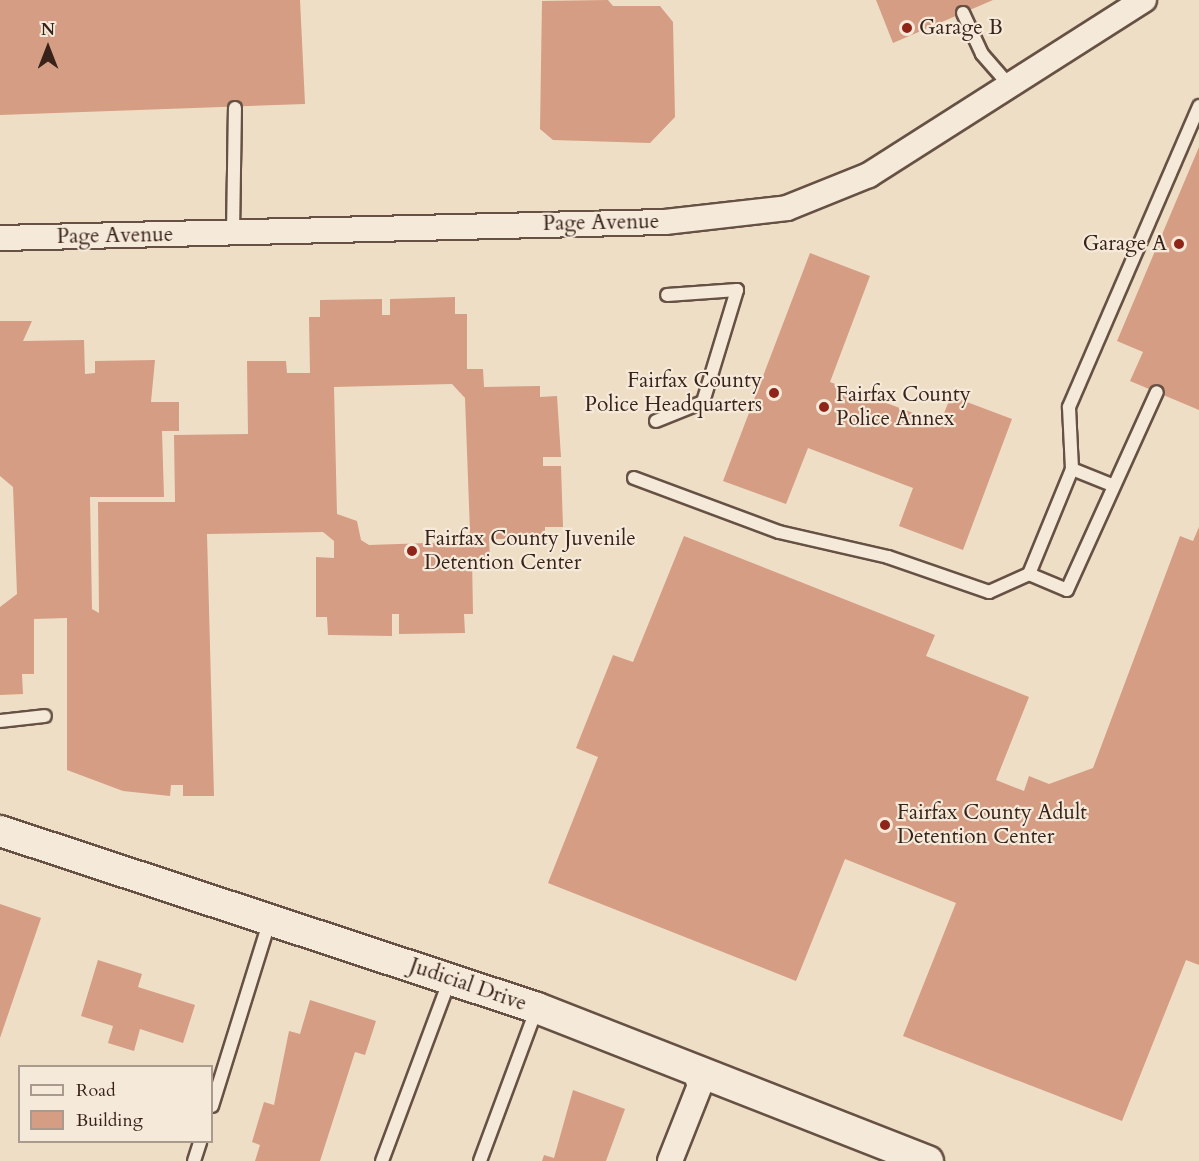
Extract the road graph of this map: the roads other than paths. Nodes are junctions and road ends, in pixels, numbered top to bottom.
1 (1144, 0) edge
2 (963, 13) dead end
3 (1009, 86) junction
4 (1199, 106) edge
5 (235, 108) dead end
6 (233, 233) junction
7 (0, 238) edge
8 (667, 295) dead end
9 (1157, 392) dead end
10 (656, 421) dead end
11 (1071, 469) junction
12 (634, 478) dead end
13 (1112, 485) junction
14 (1029, 574) junction
15 (45, 716) dead end
16 (0, 721) edge
17 (0, 831) edge
18 (270, 919) junction
19 (450, 978) junction
20 (537, 1008) junction
21 (701, 1077) junction
22 (213, 1103) edge
23 (200, 1143) edge
24 (194, 1161) edge
25 (382, 1161) edge
26 (480, 1161) edge
27 (670, 1161) edge
28 (928, 1161) edge

1 - 3 street, Page Avenue
2 - 3 lane
3 - 6 street, Page Avenue
4 - 11 lane
5 - 6 lane
6 - 7 street, Page Avenue
8 - 10 lane
9 - 13 lane
11 - 13 lane
11 - 14 lane
12 - 14 lane
13 - 14 lane
15 - 16 lane
17 - 18 street, Judicial Drive
18 - 19 street, Judicial Drive
18 - 22 lane
19 - 20 street, Judicial Drive
19 - 25 lane
20 - 21 street, Judicial Drive
20 - 26 lane
21 - 27 street
21 - 28 street, Judicial Drive
23 - 24 lane

